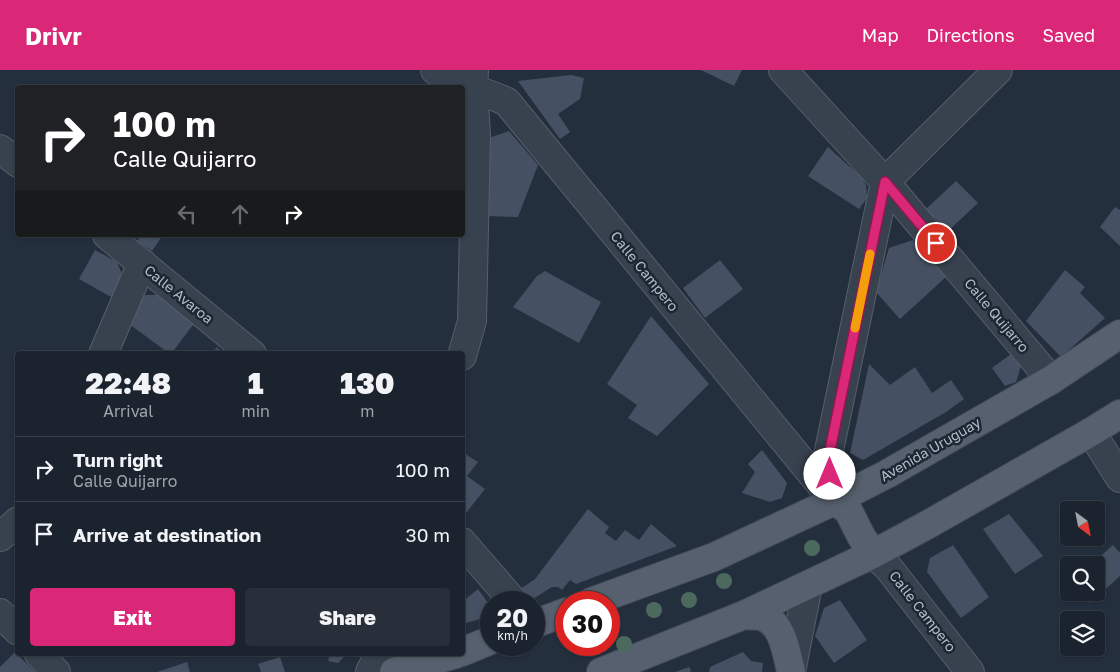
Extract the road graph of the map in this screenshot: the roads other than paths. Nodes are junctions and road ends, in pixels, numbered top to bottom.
1 (435, 70) edge
2 (783, 70) edge
3 (998, 70) edge
4 (474, 79) edge
5 (0, 149) edge
6 (15, 161) edge
7 (885, 182) junction
8 (110, 237) edge
9 (142, 263) junction
10 (1120, 334) edge
11 (103, 351) edge
12 (248, 351) edge
13 (463, 351) edge
14 (1051, 380) junction
15 (1120, 414) edge
16 (1091, 432) junction
17 (1120, 478) edge
18 (834, 501) junction
19 (15, 524) edge
20 (0, 537) edge
21 (465, 545) edge
22 (873, 554) junction
23 (808, 585) junction
24 (504, 591) edge
25 (620, 591) edge
26 (0, 613) edge
27 (744, 616) junction
28 (15, 628) edge
29 (480, 645) edge
30 (465, 651) edge
31 (41, 656) edge
32 (376, 656) edge
33 (449, 656) edge
34 (56, 672) edge
35 (370, 672) edge
36 (394, 672) edge
37 (601, 672) edge
38 (791, 672) edge
39 (970, 672) edge

1 - 4 street, Calle Campero
2 - 7 street, Calle Quijarro
3 - 7 street
4 - 13 street
4 - 18 street, Calle Campero
5 - 6 street
7 - 14 street, Calle Quijarro
7 - 18 street
8 - 9 street, Calle Avaroa
9 - 11 street
9 - 12 street, Calle Avaroa
10 - 14 main road, Avenida Uruguay
14 - 18 main road, Avenida Uruguay
15 - 16 main road
16 - 17 street
16 - 22 main road
18 - 22 main road
18 - 25 main road, Avenida Uruguay
19 - 20 street
21 - 24 street
22 - 23 main road
22 - 39 street, Calle Campero
23 - 27 main road
23 - 38 street
26 - 28 street
27 - 37 main road
27 - 38 main road
29 - 30 main road
31 - 34 street
32 - 35 street
33 - 36 main road

